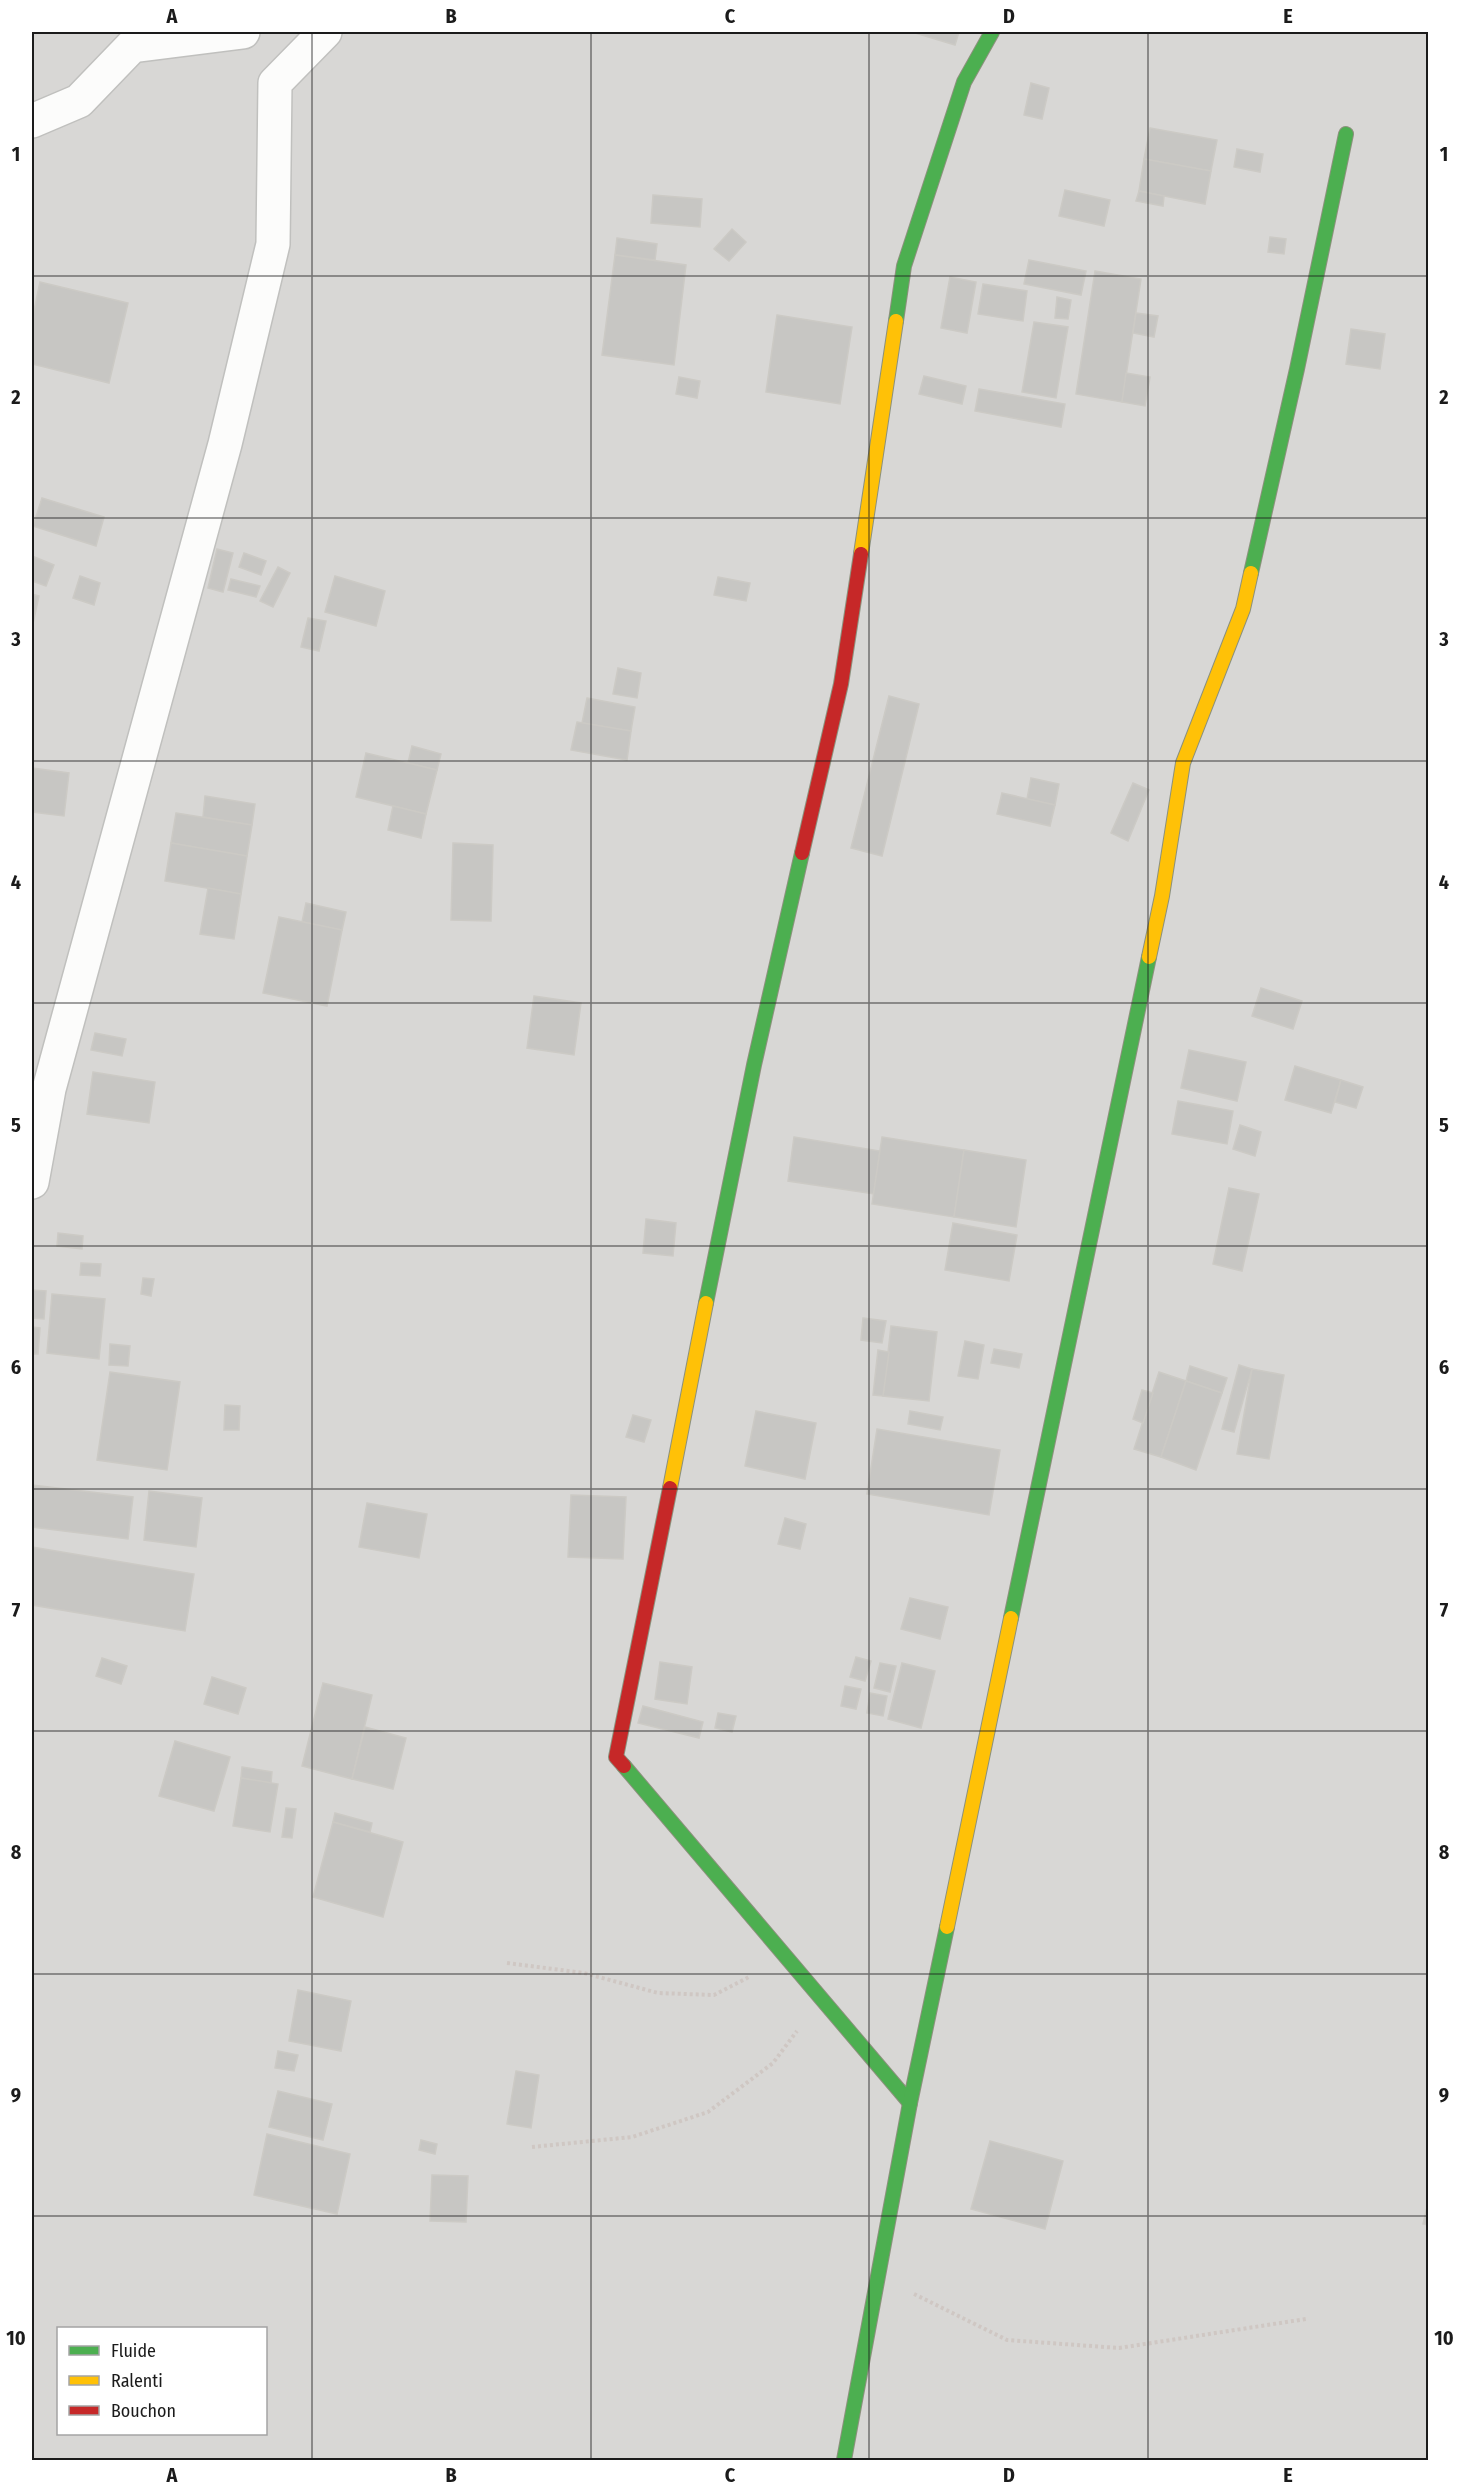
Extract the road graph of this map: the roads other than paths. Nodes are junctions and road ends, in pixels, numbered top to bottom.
1 (243, 32) edge
2 (325, 32) edge
3 (993, 32) edge
4 (32, 121) edge
5 (1346, 134) dead end
6 (32, 1182) edge
7 (910, 2103) junction
8 (844, 2460) edge

1 - 4 street
2 - 6 street
3 - 7 street
5 - 7 street
7 - 8 street

